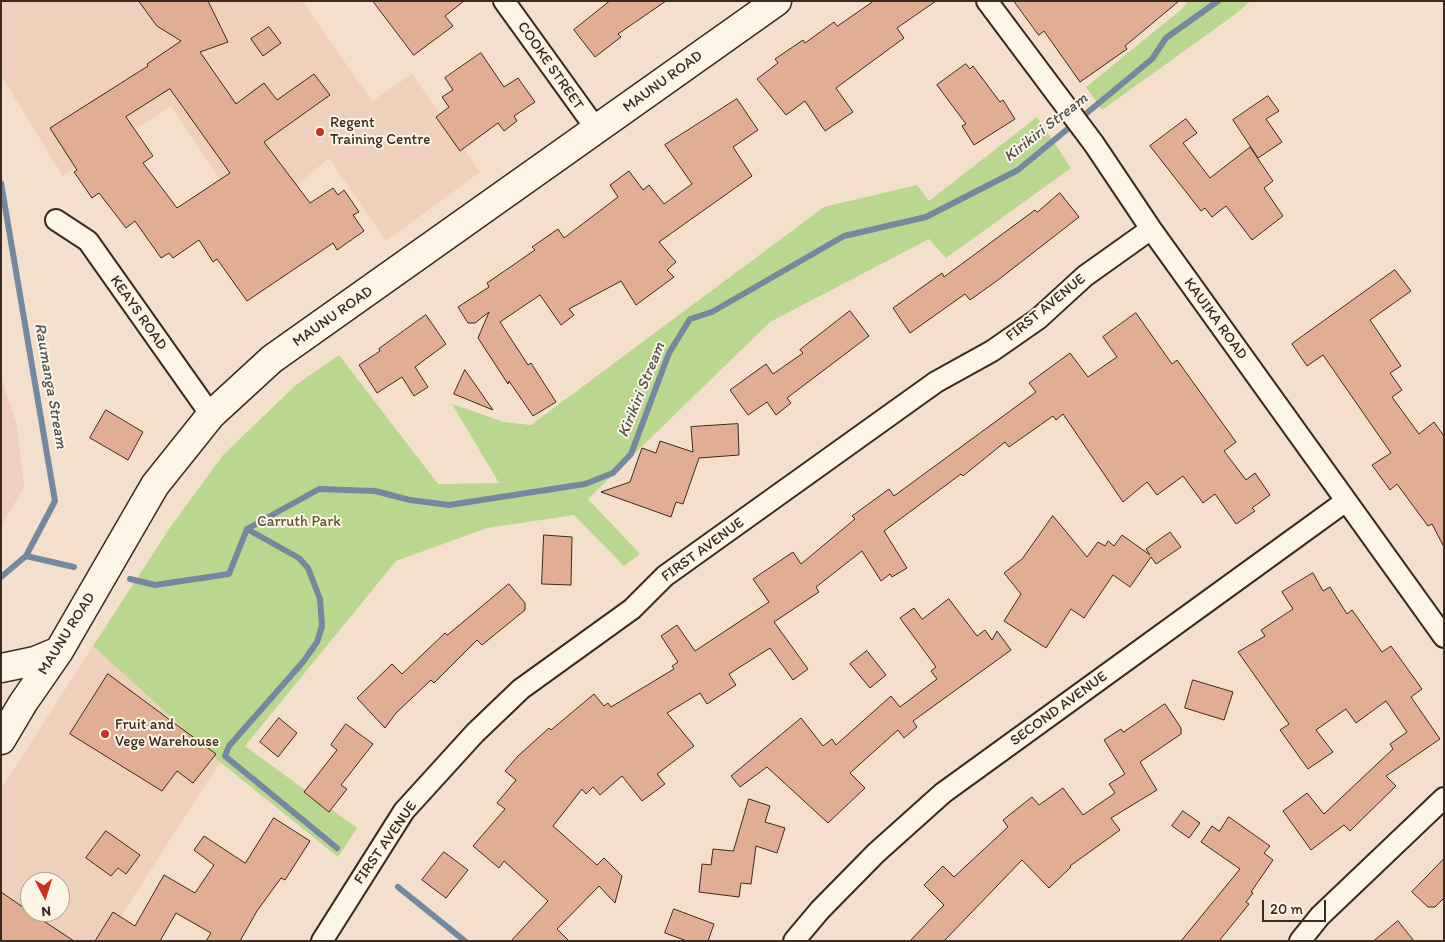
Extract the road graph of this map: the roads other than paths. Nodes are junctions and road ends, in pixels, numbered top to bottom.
1 (504, 1) edge
2 (776, 1) edge
3 (987, 1) edge
4 (597, 130) junction
5 (56, 220) dead end
6 (1151, 229) junction
7 (211, 415) junction
8 (1346, 501) junction
9 (1444, 637) edge
10 (59, 651) junction
11 (1, 668) edge
12 (12, 698) edge
13 (3, 733) edge
14 (1444, 798) edge
15 (322, 941) edge
16 (794, 941) edge
17 (1300, 941) edge

1 - 4 street, COOKE STREET
2 - 4 main road, MAUNU ROAD
3 - 6 street, KAUIKA ROAD
4 - 7 main road, MAUNU ROAD
5 - 7 street, KEAYS ROAD
6 - 8 street, KAUIKA ROAD
6 - 15 street, FIRST AVENUE
7 - 10 main road, MAUNU ROAD
8 - 9 street, KAUIKA ROAD
8 - 16 street, SECOND AVENUE
10 - 11 main road
10 - 12 main road, MAUNU ROAD
12 - 13 main road, MAUNU ROAD
14 - 17 street

